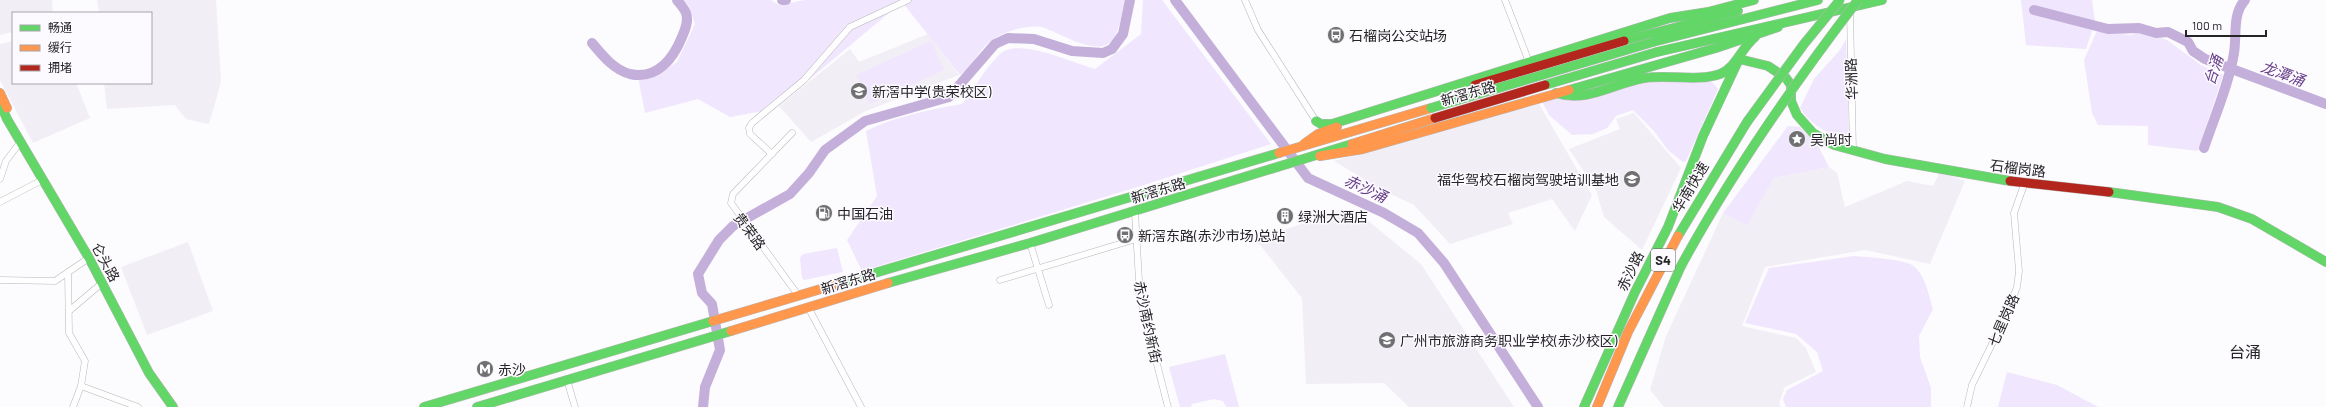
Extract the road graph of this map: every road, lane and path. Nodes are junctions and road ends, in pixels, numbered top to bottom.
1 (908, 0) edge
2 (1245, 0) edge
3 (1505, 0) edge
4 (1754, 0) edge
5 (1793, 0) edge
6 (1818, 0) edge
7 (1840, 0) edge
8 (1858, 0) edge
9 (1882, 0) edge
10 (1725, 3) edge
11 (1850, 7) junction
12 (1773, 11) junction
13 (1807, 16) junction
14 (1761, 33) junction
15 (1716, 48) junction
16 (1739, 59) junction
17 (1560, 60) junction
18 (1532, 65) junction
19 (1520, 72) junction
20 (1709, 76) junction
21 (1576, 87) junction
22 (0, 93) edge
23 (1555, 93) junction
24 (1721, 94) junction
25 (1533, 100) junction
26 (0, 103) edge
27 (1316, 121) junction
28 (15, 130) junction
29 (792, 133) dead end
30 (1318, 134) junction
31 (21, 141) junction
32 (1303, 145) junction
33 (1853, 151) junction
34 (772, 154) junction
35 (1312, 156) junction
36 (0, 179) edge
37 (44, 179) junction
38 (2025, 182) junction
39 (0, 202) edge
40 (1135, 212) junction
41 (1136, 239) junction
42 (1030, 243) junction
43 (88, 258) junction
44 (2326, 262) edge
45 (1038, 269) junction
46 (68, 272) junction
47 (0, 280) edge
48 (1000, 280) dead end
49 (102, 283) junction
50 (798, 295) junction
51 (1049, 305) dead end
52 (808, 307) junction
53 (69, 311) junction
54 (566, 380) junction
55 (81, 386) junction
56 (73, 407) edge
57 (138, 407) edge
58 (173, 407) edge
59 (424, 407) edge
60 (477, 407) edge
61 (575, 407) edge
62 (861, 407) edge
63 (1168, 407) edge
64 (1584, 407) edge
65 (1597, 407) edge
66 (1619, 407) edge
67 (1967, 407) edge

1 - 34 street
2 - 27 street
3 - 18 street
4 - 10 main road
5 - 12 main road
6 - 12 main road
7 - 65 main road, 华南快速 / S4, bridge
8 - 66 main road, S4, bridge
9 - 11 main road, 新滘东路
10 - 18 main road
11 - 13 main road, 新滘东路
11 - 33 street, 华洲路
12 - 17 main road
12 - 32 main road, 新滘东路, bridge
13 - 14 main road
13 - 35 main road, 新滘东路, bridge
14 - 15 main road
14 - 16 main road
15 - 16 main road
15 - 21 main road
16 - 20 main road
16 - 24 main road, 赤沙路
16 - 33 main road, 石榴岗路
17 - 18 main road
17 - 21 main road
18 - 19 main road
18 - 23 main road
18 - 27 main road
19 - 25 main road
19 - 30 main road
20 - 23 main road
20 - 24 main road
21 - 23 main road
22 - 28 main road, 仑头路
23 - 25 main road
24 - 64 main road, 赤沙路
25 - 35 main road
26 - 28 main road, 仑头路
27 - 30 main road
28 - 31 main road, 仑头路
29 - 34 street, 贵荣路
30 - 32 main road
31 - 36 street
31 - 37 main road, 仑头路
32 - 50 main road, 新滘东路
33 - 38 main road, 石榴岗路
34 - 50 street, 贵荣路
35 - 40 main road, 新滘东路
37 - 39 street
37 - 43 main road, 仑头路
38 - 44 main road, 石榴岗路
38 - 67 street, 七星岗路
40 - 41 street, 赤沙南约新街
40 - 42 main road, 新滘东路
41 - 45 street
41 - 63 street, 赤沙南约新街
42 - 45 street
42 - 52 main road, 新滘东路
43 - 46 street
43 - 49 main road, 仑头路
45 - 48 street
45 - 51 street
46 - 47 street
46 - 53 street
49 - 53 street
49 - 58 main road, 仑头路
50 - 59 main road, 新滘东路
52 - 54 main road, 新滘东路
52 - 62 street
53 - 55 street
54 - 60 main road, 新滘东路
54 - 61 street
55 - 56 street
55 - 57 street

